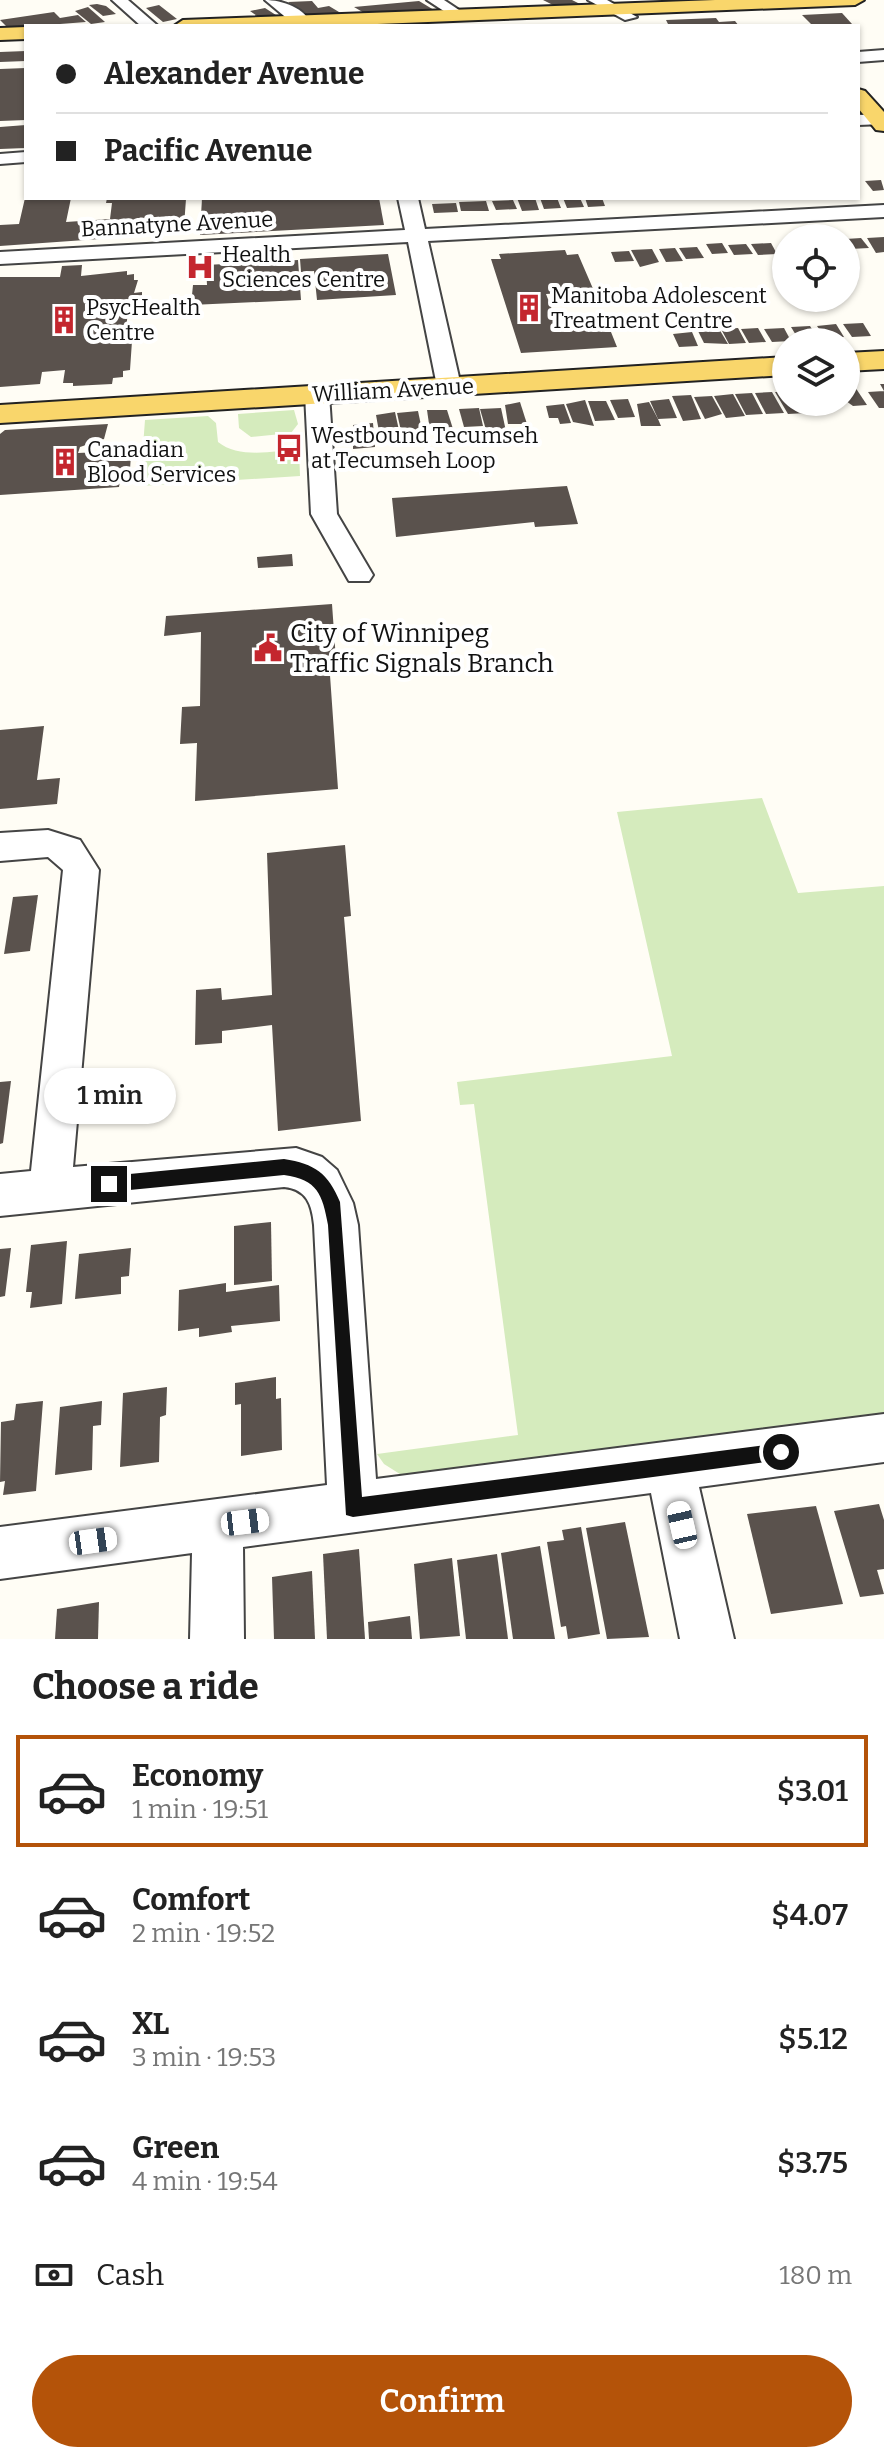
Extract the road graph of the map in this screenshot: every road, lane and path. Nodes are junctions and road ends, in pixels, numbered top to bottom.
1 (119, 0) edge
2 (272, 0) edge
3 (434, 0) edge
4 (595, 0) edge
5 (862, 3) edge
6 (777, 8) edge
7 (622, 13) junction
8 (461, 16) junction
9 (368, 23) edge
10 (148, 24) edge
11 (303, 24) edge
12 (426, 24) edge
13 (24, 33) edge
14 (0, 34) edge
15 (24, 41) edge
16 (0, 42) edge
17 (884, 55) edge
18 (860, 57) edge
19 (860, 98) edge
20 (876, 121) edge
21 (24, 157) edge
22 (0, 159) edge
23 (408, 200) edge
24 (884, 211) edge
25 (415, 235) junction
26 (0, 258) edge
27 (884, 360) edge
28 (860, 361) edge
29 (772, 367) edge
30 (449, 386) junction
31 (317, 394) junction
32 (0, 414) edge
33 (359, 575) dead end
34 (0, 847) edge
35 (50, 1189) junction
36 (0, 1195) edge
37 (884, 1438) edge
38 (670, 1467) junction
39 (353, 1508) junction
40 (218, 1525) junction
41 (0, 1553) edge
42 (217, 1639) edge
43 (707, 1639) edge

1 - 10 street
2 - 11 street
3 - 8 street
4 - 7 street
5 - 6 main road
6 - 7 main road
7 - 8 main road
7 - 12 main road
8 - 9 main road
9 - 11 main road
13 - 14 main road
15 - 16 main road
17 - 18 street
19 - 20 main road
21 - 22 street
23 - 25 street
24 - 25 street, Bannatyne Avenue
25 - 26 street, Bannatyne Avenue
25 - 30 street
27 - 28 main road
29 - 30 main road, William Avenue
30 - 31 main road, William Avenue
31 - 32 main road, William Avenue
31 - 33 street
34 - 35 street
35 - 36 street
35 - 39 street
37 - 38 street
38 - 39 street
38 - 43 street
39 - 40 street
40 - 41 street
40 - 42 street

